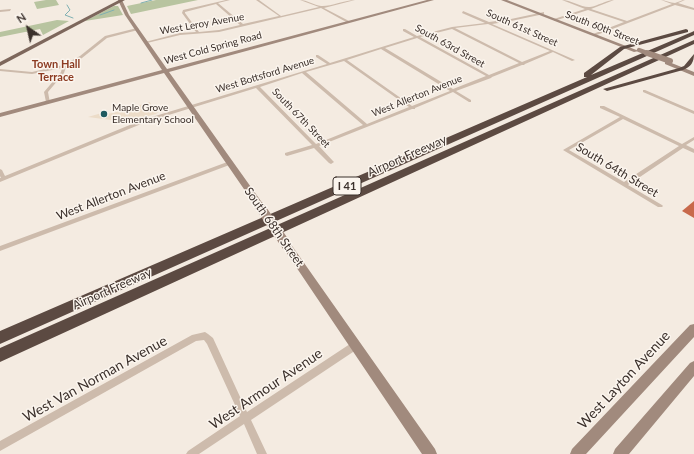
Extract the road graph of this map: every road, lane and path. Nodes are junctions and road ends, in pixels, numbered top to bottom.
1 (120, 0) edge
2 (229, 0) edge
3 (256, 0) edge
4 (301, 0) edge
5 (354, 0) edge
6 (432, 0) edge
7 (503, 0) edge
8 (510, 0) edge
9 (562, 0) edge
10 (613, 0) edge
11 (662, 0) edge
12 (684, 0) edge
13 (216, 3) junction
14 (675, 3) junction
15 (321, 7) junction
16 (588, 9) junction
17 (694, 9) edge
18 (10, 10) dead end
19 (0, 11) edge
20 (463, 12) dead end
21 (541, 13) junction
22 (280, 16) junction
23 (557, 19) junction
24 (348, 22) junction
25 (488, 22) junction
26 (627, 22) junction
27 (242, 25) junction
28 (452, 28) junction
29 (694, 28) edge
30 (137, 29) junction
31 (404, 30) dead end
32 (198, 32) junction
33 (694, 33) edge
34 (596, 34) junction
35 (417, 37) junction
36 (147, 42) junction
37 (694, 42) edge
38 (626, 46) junction
39 (382, 48) junction
40 (553, 51) junction
41 (318, 56) dead end
42 (694, 56) edge
43 (0, 59) edge
44 (345, 60) junction
45 (573, 60) dead end
46 (0, 64) edge
47 (330, 64) junction
48 (523, 64) junction
49 (64, 66) junction
50 (684, 68) junction
51 (0, 70) edge
52 (166, 70) junction
53 (694, 70) edge
54 (303, 72) junction
55 (694, 74) edge
56 (490, 77) junction
57 (258, 86) junction
58 (453, 91) junction
59 (644, 91) dead end
60 (470, 101) dead end
61 (48, 102) junction
62 (192, 107) junction
63 (602, 107) dead end
64 (413, 108) junction
65 (694, 113) edge
66 (0, 115) edge
67 (624, 117) junction
68 (524, 118) junction
69 (497, 120) junction
70 (366, 126) junction
71 (694, 138) edge
72 (315, 146) junction
73 (683, 146) junction
74 (694, 151) edge
75 (287, 154) dead end
76 (331, 162) dead end
77 (230, 163) junction
78 (0, 171) edge
79 (2, 179) edge
80 (624, 185) junction
81 (660, 206) dead end
82 (0, 249) edge
83 (694, 329) edge
84 (0, 338) edge
85 (356, 345) junction
86 (0, 355) edge
87 (694, 367) edge
88 (246, 418) junction
89 (0, 446) edge
90 (191, 454) edge
91 (262, 454) edge
92 (430, 454) edge
93 (577, 454) edge
94 (620, 454) edge

1 - 30 street, South 68th Street
1 - 43 main road
1 - 46 main road
2 - 13 street
3 - 22 street
4 - 15 street
5 - 15 street, West Leroy Avenue
6 - 24 street, West Cold Spring Road
7 - 21 street, South 60th Street
8 - 21 street, South 60th Street
9 - 16 street
10 - 16 street
11 - 14 street
12 - 14 street
13 - 27 street
13 - 32 street
14 - 17 street
14 - 26 street
15 - 22 street, West Leroy Avenue
15 - 24 street
16 - 23 street
16 - 26 street
18 - 19 street
20 - 25 street, South 61st Street
21 - 23 street, South 60th Street
21 - 25 street, West Bottsford Avenue
22 - 27 street, West Leroy Avenue
23 - 34 street, South 60th Street
24 - 52 street, West Cold Spring Road
25 - 28 street, West Bottsford Avenue
25 - 40 street, South 61st Street
26 - 34 street
27 - 32 street, West Leroy Avenue
28 - 35 street, West Bottsford Avenue
28 - 48 street
29 - 38 highway
30 - 36 street, South 68th Street
30 - 49 street
31 - 35 street, South 63rd Street
32 - 36 street, West Leroy Avenue
33 - 69 highway, Airport Freeway / I 41
34 - 38 street, South 60th Street
35 - 39 street, West Bottsford Avenue
35 - 56 street, South 63rd Street
36 - 52 street, South 68th Street
37 - 68 highway, Airport Freeway / I 41
38 - 50 street, South 60th Street, bridge
38 - 69 highway
39 - 44 street, West Bottsford Avenue
39 - 58 street
40 - 45 street, South 61st Street
40 - 48 street, West Allerton Avenue
41 - 47 street
42 - 50 highway
44 - 47 street, West Bottsford Avenue
44 - 64 street
47 - 54 street, West Bottsford Avenue
48 - 56 street, West Allerton Avenue
49 - 51 street
49 - 61 street
50 - 53 street, South 60th Street
50 - 55 street, South 60th Street
50 - 68 highway
52 - 61 street, West Cold Spring Road
52 - 62 street, South 68th Street
54 - 57 street, West Bottsford Avenue
54 - 70 street
56 - 58 street, West Allerton Avenue
57 - 62 street, West Bottsford Avenue
57 - 72 street, South 67th Street
58 - 60 street
58 - 64 street, West Allerton Avenue
59 - 65 street
61 - 66 street, West Cold Spring Road
62 - 77 street, South 68th Street
62 - 79 street, West Bottsford Avenue
63 - 67 street
64 - 70 street, West Allerton Avenue
67 - 73 street
67 - 80 street, South 64th Street
68 - 86 highway, Airport Freeway / I 41
69 - 84 highway, Airport Freeway / I 41
70 - 72 street, West Allerton Avenue
71 - 73 street
72 - 75 street, West Allerton Avenue
72 - 76 street, South 67th Street
73 - 74 street
73 - 80 street
77 - 82 street, West Allerton Avenue
77 - 85 street, South 68th Street, bridge
78 - 79 street
80 - 81 street, South 64th Street
83 - 93 street, West Layton Avenue
85 - 88 street, West Armour Avenue
85 - 92 street, South 68th Street
87 - 94 street
88 - 89 street, West Van Norman Avenue
88 - 90 street, West Armour Avenue
88 - 91 street

